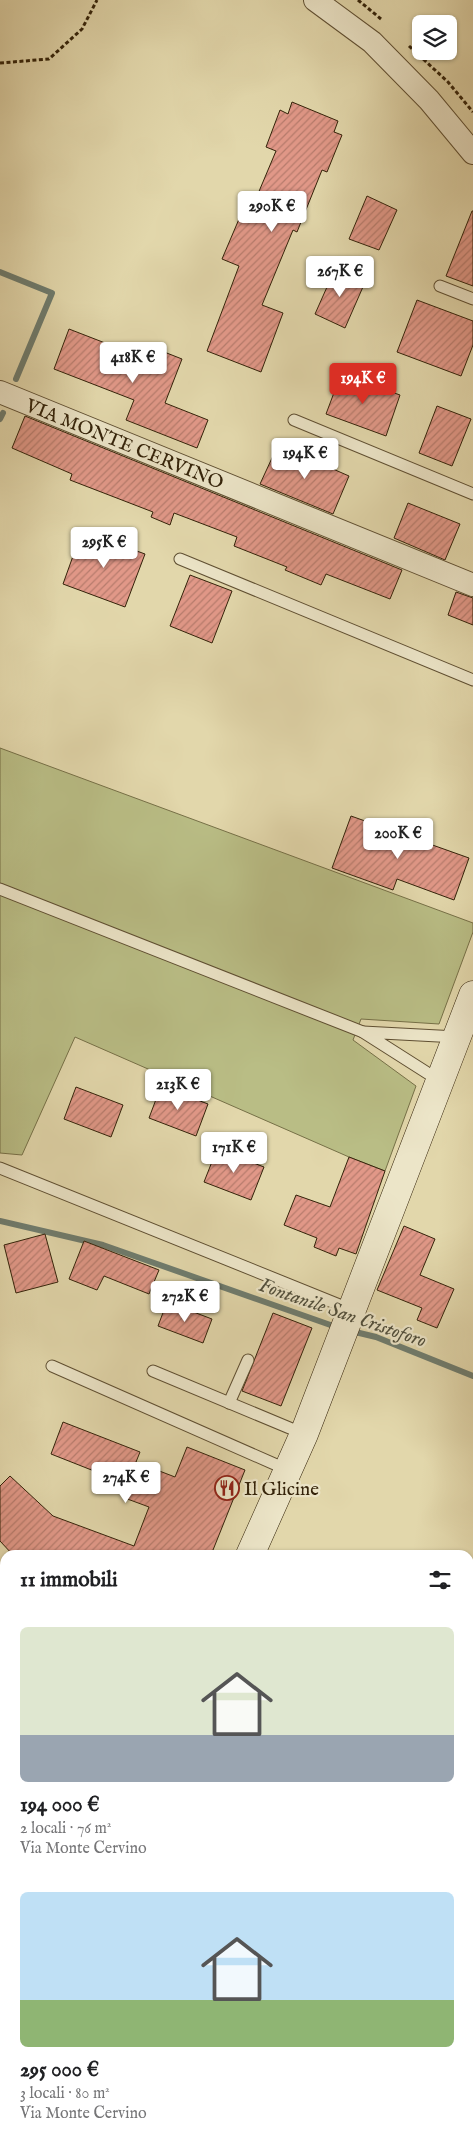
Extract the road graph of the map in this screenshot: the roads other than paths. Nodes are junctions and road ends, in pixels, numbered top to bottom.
1 (315, 0) edge
2 (473, 153) edge
3 (440, 286) dead end
4 (473, 299) edge
5 (1, 396) edge
6 (294, 420) dead end
7 (473, 494) edge
8 (180, 559) dead end
9 (473, 585) edge
10 (473, 680) edge
11 (0, 889) edge
12 (473, 995) edge
13 (363, 1032) junction
14 (457, 1037) junction
15 (440, 1081) junction
16 (0, 1168) edge
17 (346, 1324) junction
18 (248, 1360) dead end
19 (52, 1366) dead end
20 (153, 1371) dead end
21 (229, 1403) junction
22 (304, 1434) junction
23 (288, 1470) junction
24 (252, 1550) edge

1 - 2 street
3 - 4 lane
5 - 9 street, VIA MONTE CERVINO
6 - 7 lane
8 - 10 lane
11 - 13 lane
12 - 14 main road
13 - 14 lane
13 - 15 lane
14 - 15 main road
15 - 17 main road
16 - 17 lane
17 - 22 main road
18 - 21 lane
19 - 23 lane
20 - 21 lane
21 - 22 lane
22 - 23 main road
23 - 24 main road

